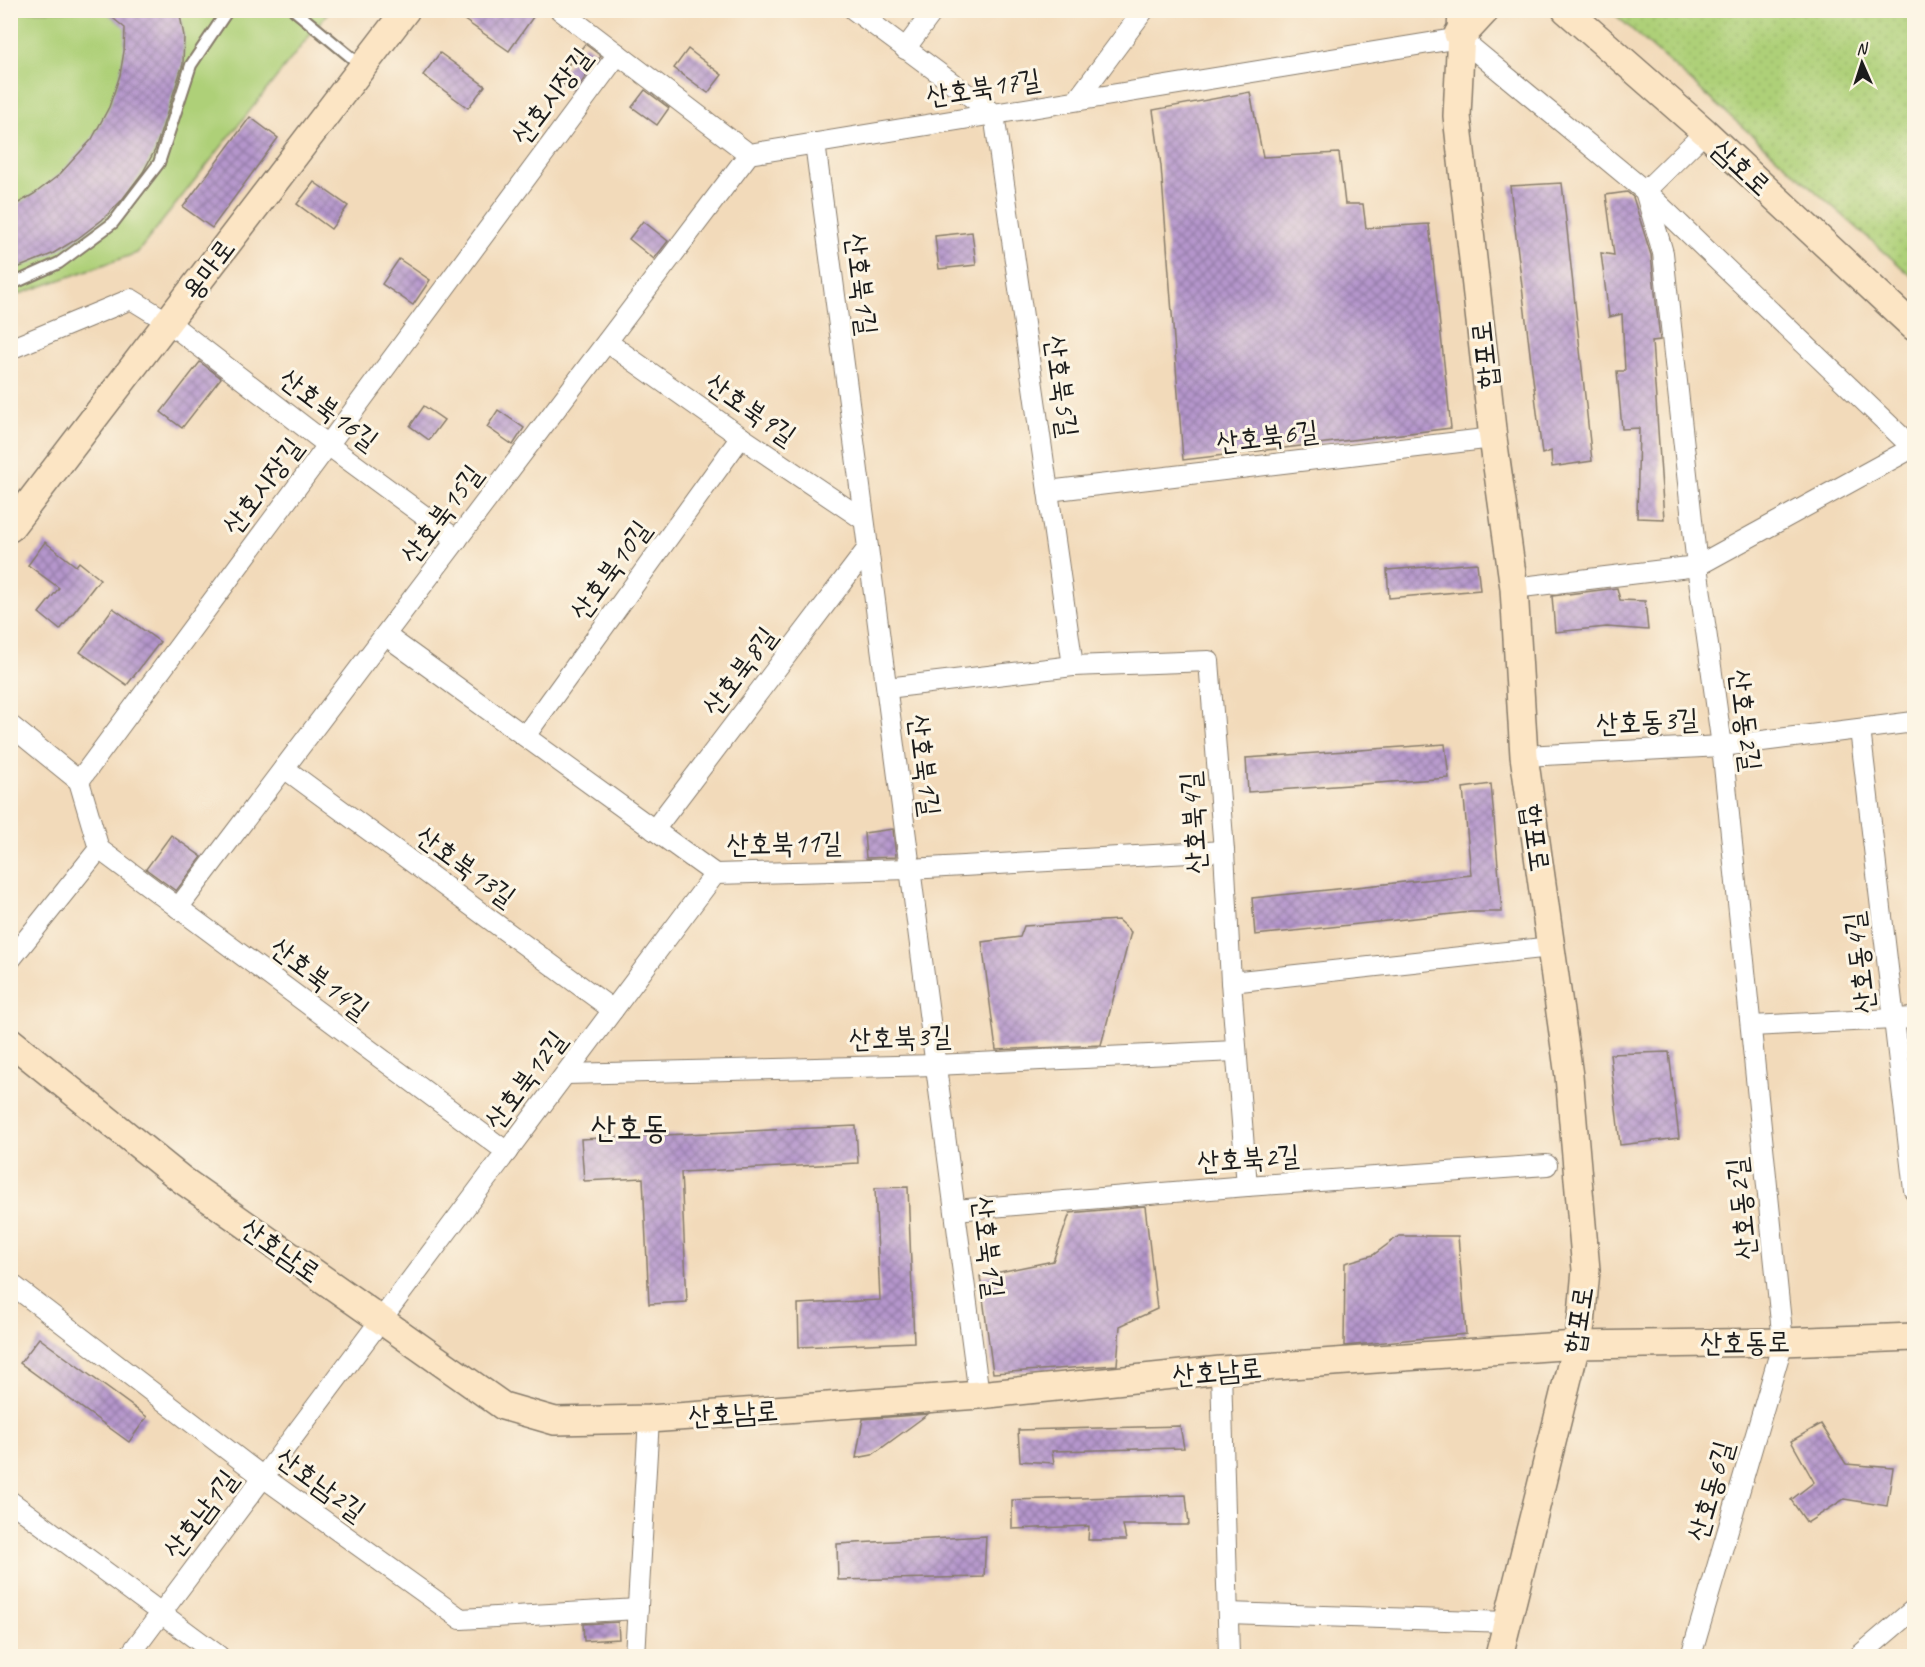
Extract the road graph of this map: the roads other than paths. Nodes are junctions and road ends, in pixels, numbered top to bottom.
1 (228, 10) edge
2 (294, 10) edge
3 (406, 10) edge
4 (560, 10) edge
5 (854, 10) edge
6 (934, 10) edge
7 (1144, 10) edge
8 (1449, 10) edge
9 (1462, 10) edge
10 (1486, 10) edge
11 (1566, 10) edge
12 (1584, 10) edge
13 (1460, 38) junction
14 (905, 49) junction
15 (618, 54) junction
16 (1626, 63) junction
17 (363, 67) junction
18 (1077, 100) junction
19 (994, 114) junction
20 (1705, 132) junction
21 (815, 143) junction
22 (750, 154) junction
23 (1645, 190) junction
24 (10, 285) edge
25 (168, 322) junction
26 (1914, 327) edge
27 (607, 342) junction
28 (10, 349) edge
29 (741, 437) junction
30 (1493, 438) junction
31 (328, 445) junction
32 (1914, 448) edge
33 (1048, 491) junction
34 (864, 520) junction
35 (10, 528) edge
36 (457, 540) junction
37 (868, 548) junction
38 (1697, 566) junction
39 (1514, 588) junction
40 (385, 635) junction
41 (1073, 666) junction
42 (886, 688) junction
43 (1914, 722) edge
44 (10, 725) edge
45 (1860, 729) junction
46 (525, 736) junction
47 (1722, 746) junction
48 (1524, 756) junction
49 (284, 768) junction
50 (78, 781) junction
51 (654, 830) junction
52 (99, 849) junction
53 (1224, 851) junction
54 (910, 869) junction
55 (716, 874) junction
56 (178, 908) junction
57 (1551, 947) junction
58 (10, 960) edge
59 (1231, 982) junction
60 (613, 1010) junction
61 (1914, 1018) edge
62 (1894, 1020) junction
63 (1751, 1026) junction
64 (10, 1041) edge
65 (1236, 1051) junction
66 (936, 1065) junction
67 (566, 1074) junction
68 (507, 1152) junction
69 (1546, 1165) dead end
70 (1247, 1186) junction
71 (1914, 1190) edge
72 (955, 1210) junction
73 (10, 1283) edge
74 (381, 1320) junction
75 (1914, 1337) edge
76 (1784, 1342) junction
77 (1576, 1345) junction
78 (1221, 1370) junction
79 (979, 1395) junction
80 (648, 1419) junction
81 (263, 1477) junction
82 (10, 1501) edge
83 (638, 1609) junction
84 (1914, 1609) edge
85 (161, 1613) junction
86 (1228, 1613) junction
87 (1508, 1622) junction
88 (129, 1656) edge
89 (219, 1656) edge
90 (635, 1656) edge
91 (1229, 1656) edge
92 (1499, 1656) edge
93 (1691, 1656) edge
94 (1859, 1656) edge

1 - 24 lane
2 - 17 lane
3 - 17 main road, 용마로
4 - 15 street
5 - 14 street
6 - 14 street
7 - 18 street
8 - 13 main road
9 - 13 main road, 합포로
10 - 13 main road
11 - 16 main road, 삼호로
12 - 16 main road
13 - 18 street, 산호북17길
13 - 23 street
13 - 30 main road, 합포로
14 - 19 street
15 - 22 street
15 - 31 street, 산호시장길
16 - 20 main road, 삼호로
17 - 25 main road, 용마로
18 - 19 street, 산호북17길
19 - 21 street, 산호북17길
19 - 33 street, 산호북5길
20 - 23 street
20 - 26 main road, 삼호로
21 - 22 street, 산호북17길
21 - 34 street, 산호북1길
22 - 27 street, 산호북15길
23 - 32 street
23 - 38 street, 산호동2길
25 - 28 street, 산호북16길
25 - 31 street, 산호북16길
25 - 35 main road, 용마로
27 - 29 street, 산호북9길
27 - 36 street, 산호북15길
29 - 34 street, 산호북9길
29 - 46 street, 산호북10길
30 - 33 street, 산호북6길
30 - 39 main road, 합포로
31 - 36 street, 산호북16길
31 - 50 street, 산호시장길
32 - 38 street
33 - 41 street, 산호북5길
34 - 37 street, 산호북1길
36 - 40 street, 산호북15길
37 - 42 street, 산호북1길
37 - 51 street, 산호북8길
38 - 39 street
38 - 47 street, 산호동2길
39 - 48 main road, 합포로
40 - 46 street, 산호북11길
40 - 49 street, 산호북15길
41 - 42 street, 산호북4길
41 - 53 street, 산호북4길
42 - 54 street, 산호북1길
43 - 45 street, 산호동3길
44 - 50 street
45 - 47 street, 산호동3길
45 - 62 street, 산호동4길
46 - 51 street, 산호북11길
47 - 48 street, 산호동3길
47 - 63 street, 산호동2길
48 - 57 main road, 합포로
49 - 56 street, 산호북15길
49 - 60 street, 산호북13길
50 - 52 street
51 - 55 street, 산호북11길
52 - 56 street, 산호북14길
52 - 58 street
53 - 54 street, 산호북11길
53 - 59 street, 산호북4길
54 - 55 street, 산호북11길
54 - 66 street, 산호북1길
55 - 60 street, 산호북12길
56 - 68 street, 산호북14길
57 - 59 street
57 - 77 main road, 합포로
59 - 65 street, 산호북4길
60 - 67 street, 산호북12길
61 - 62 street
62 - 63 street
62 - 71 street, 산호동4길
63 - 76 street, 산호동2길
64 - 74 main road, 산호남로
65 - 66 street, 산호북3길
65 - 70 street, 산호북4길
66 - 67 street, 산호북3길
66 - 72 street, 산호북1길
67 - 68 street, 산호북12길
68 - 74 street, 산호북12길
69 - 70 street, 산호북2길
70 - 72 street, 산호북2길
72 - 79 street, 산호북1길
73 - 81 street, 산호남2길
74 - 80 main road, 산호남로
74 - 81 street, 산호남1길
75 - 76 main road, 산호동로
76 - 77 main road, 산호동로
76 - 93 street, 산호동6길
77 - 78 main road, 산호남로
77 - 87 main road, 합포로
78 - 79 main road, 산호남로
78 - 86 street
79 - 80 main road, 산호남로
80 - 83 street
81 - 83 street, 산호남2길
81 - 85 street, 산호남1길
82 - 85 street
83 - 90 street
84 - 94 street
85 - 88 street, 산호남1길
85 - 89 street
86 - 87 street
86 - 91 street
87 - 92 main road, 합포로

